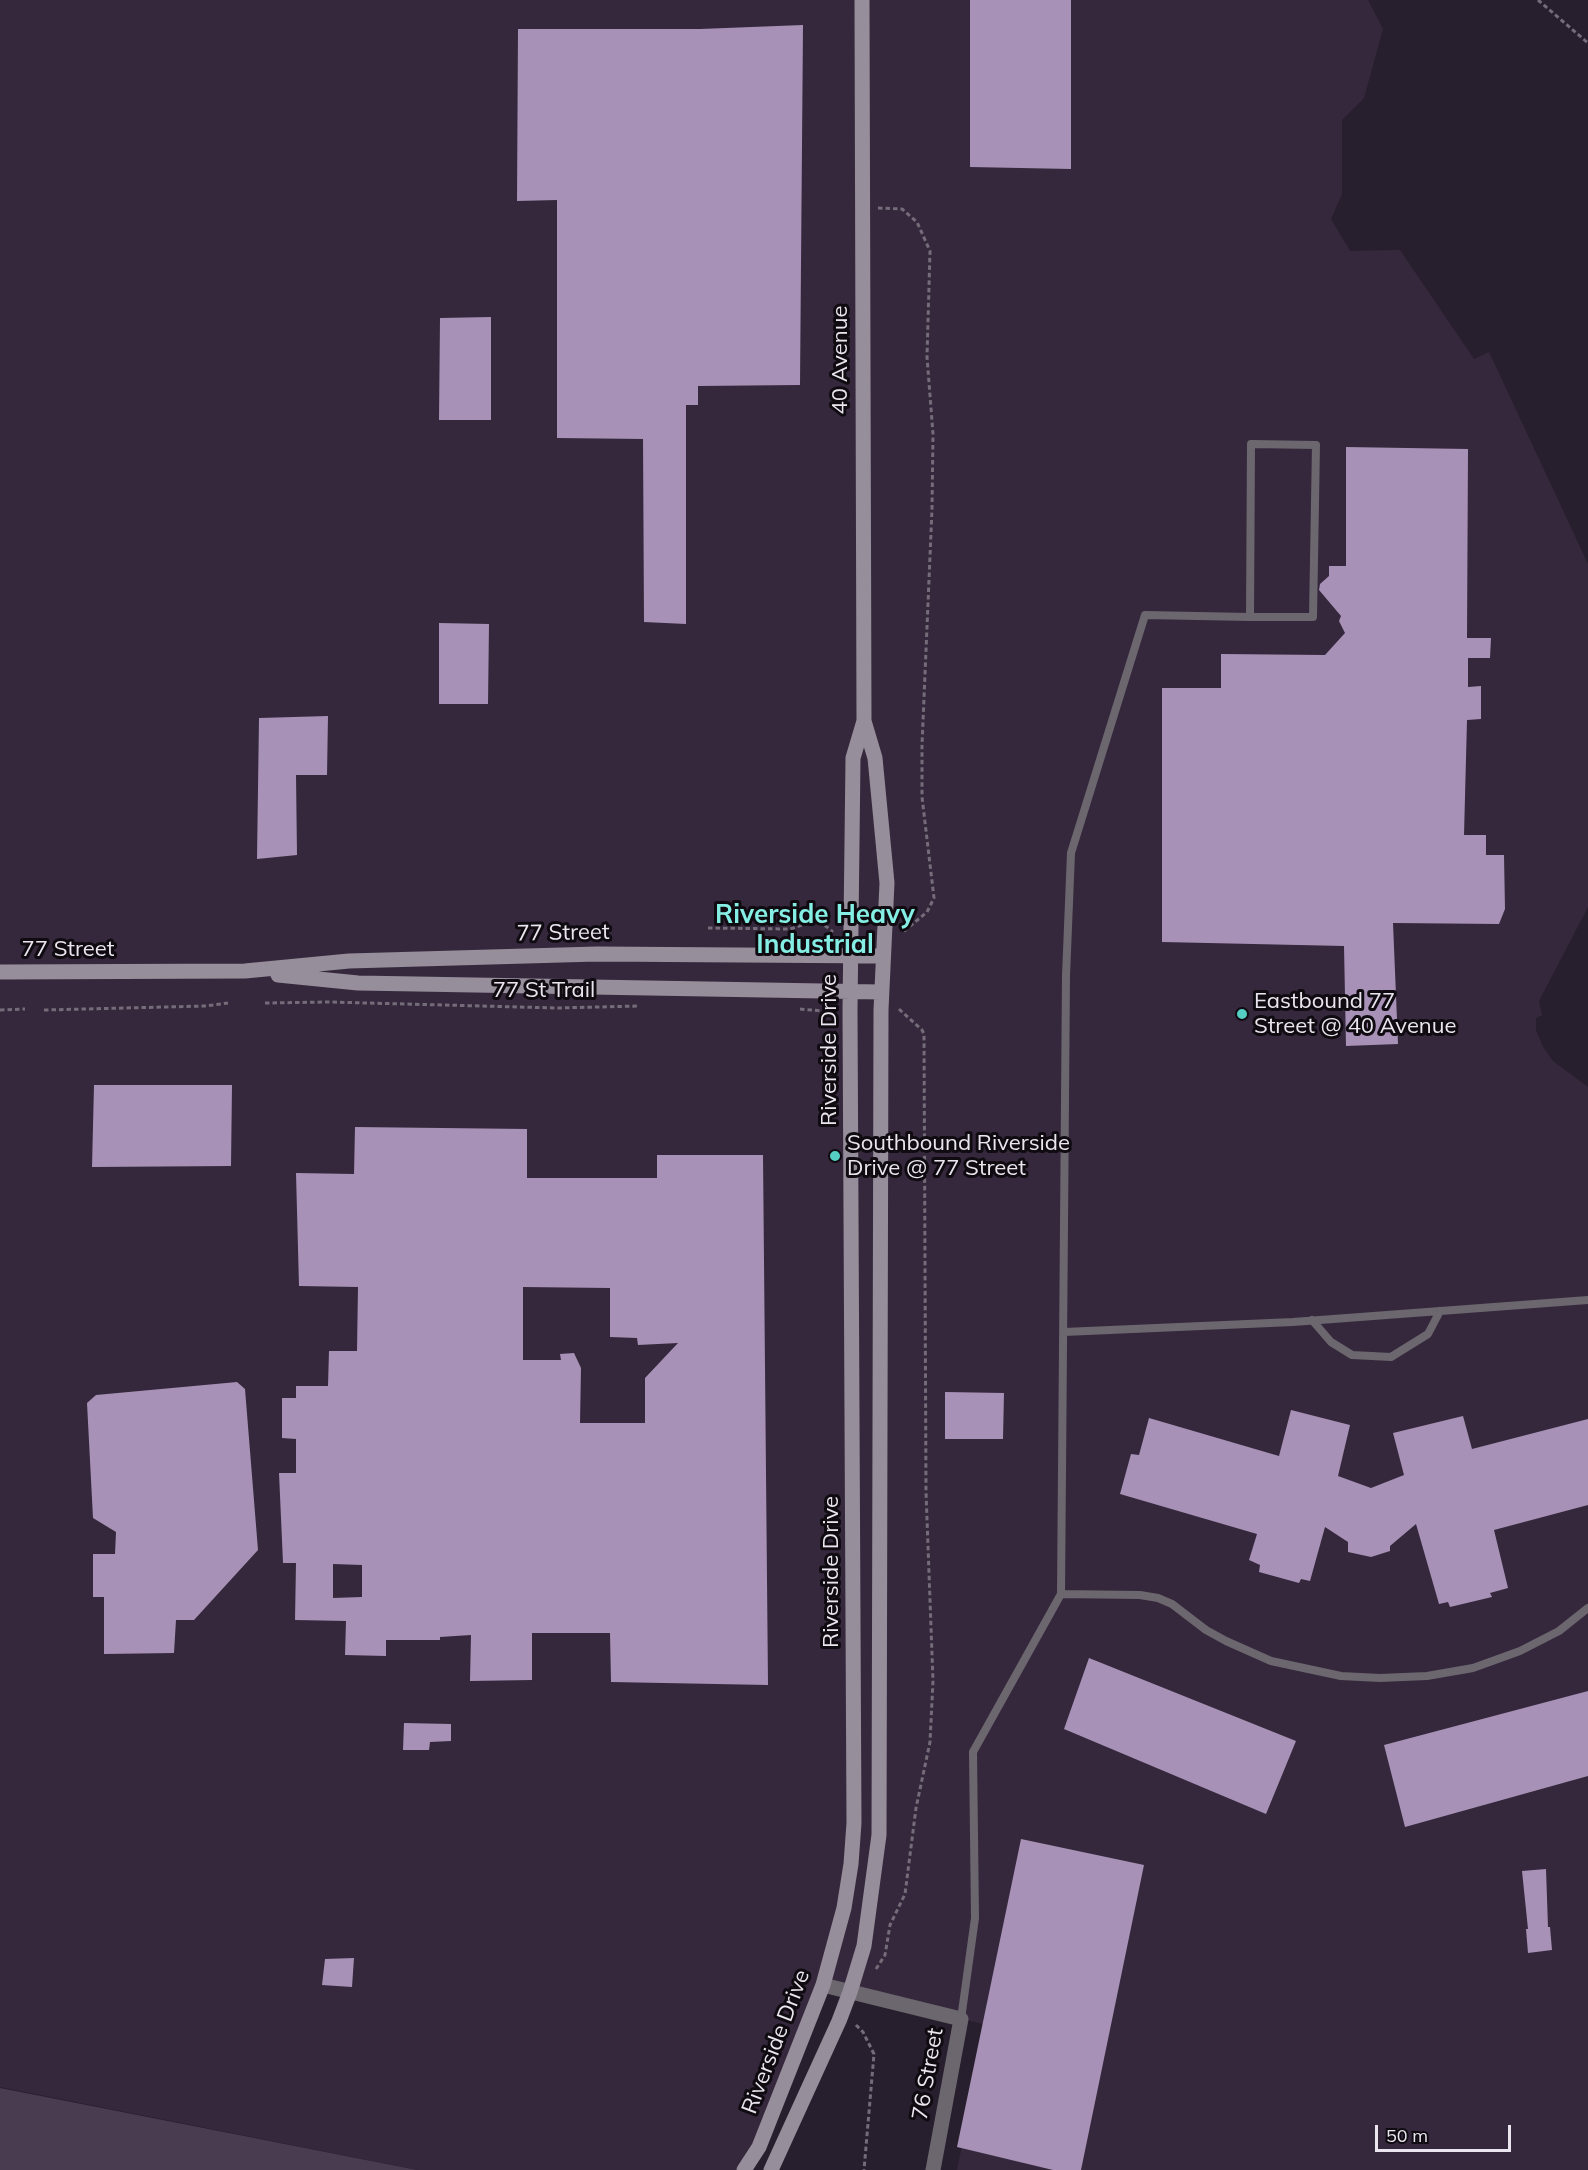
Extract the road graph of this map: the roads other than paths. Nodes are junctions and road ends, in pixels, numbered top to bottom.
1 (862, 0) edge
2 (1250, 617) junction
3 (864, 721) junction
4 (851, 955) junction
5 (883, 956) junction
6 (245, 971) junction
7 (0, 972) edge
8 (851, 992) junction
9 (881, 992) junction
10 (1588, 1300) edge
11 (1440, 1311) junction
12 (1312, 1320) junction
13 (1064, 1332) junction
14 (1061, 1594) junction
15 (1588, 1608) edge
16 (823, 1985) junction
17 (850, 1992) junction
18 (961, 2019) junction
19 (744, 2170) edge
20 (771, 2170) edge
21 (933, 2170) edge

1 - 3 main road, 40 Avenue
2 - 2 lane
2 - 13 lane
3 - 4 main road, 40 Avenue
3 - 5 main road, 40 Avenue
4 - 5 main road, 77 Street
4 - 6 main road, 77 Street
4 - 8 main road, Riverside Drive
5 - 9 main road, 40 Avenue
6 - 7 main road, 77 Street
6 - 8 main road, 77 Street
8 - 9 main road, 77 Street
8 - 16 main road, Riverside Drive
9 - 17 main road, Riverside Drive
10 - 11 lane
11 - 12 lane
11 - 12 lane
12 - 13 lane
13 - 14 lane
14 - 15 lane
14 - 18 lane
16 - 17 street, 76 Street
16 - 19 main road, Riverside Drive
17 - 18 street, 76 Street
17 - 20 main road, Riverside Drive
18 - 21 street, 76 Street

